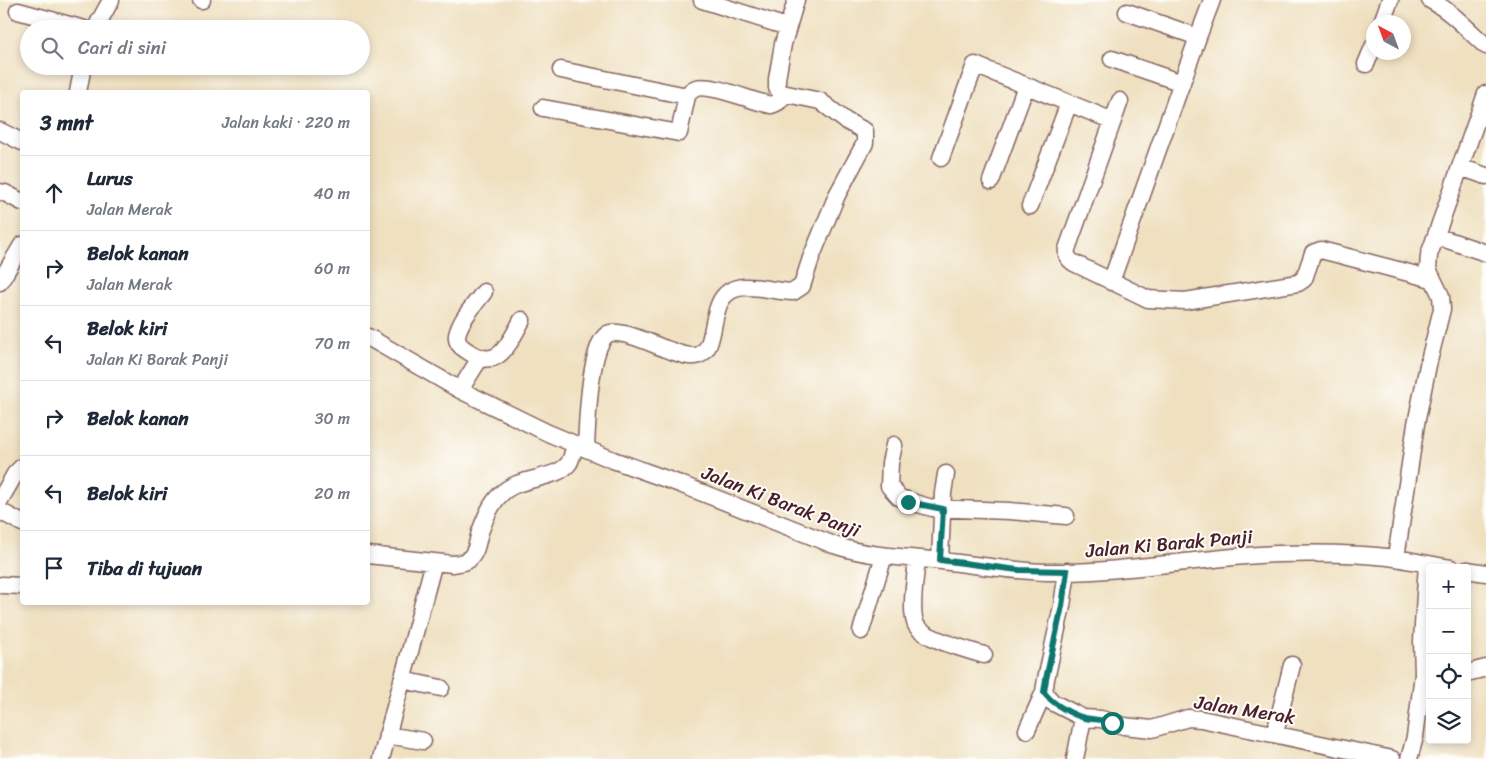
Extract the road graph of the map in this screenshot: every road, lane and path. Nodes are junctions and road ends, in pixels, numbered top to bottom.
1 (111, 0) edge
2 (702, 0) edge
3 (796, 0) edge
4 (1212, 0) edge
5 (1390, 0) edge
6 (1430, 0) edge
7 (18, 11) dead end
8 (1127, 12) dead end
9 (1385, 15) edge
10 (51, 20) edge
11 (100, 20) edge
12 (787, 27) junction
13 (1198, 38) junction
14 (1486, 46) edge
15 (1112, 58) dead end
16 (1368, 60) edge
17 (1366, 64) dead end
18 (561, 70) dead end
19 (81, 75) edge
20 (1182, 83) junction
21 (1026, 86) junction
22 (78, 90) edge
23 (782, 93) junction
24 (1486, 94) edge
25 (687, 96) junction
26 (1120, 101) dead end
27 (1069, 104) junction
28 (543, 108) dead end
29 (1113, 121) junction
30 (1481, 127) edge
31 (0, 131) edge
32 (20, 141) edge
33 (941, 158) dead end
34 (1460, 167) junction
35 (1486, 176) edge
36 (991, 181) dead end
37 (0, 192) edge
38 (20, 197) edge
39 (1030, 206) dead end
40 (1436, 236) junction
41 (20, 248) edge
42 (1486, 253) edge
43 (1432, 279) junction
44 (0, 282) edge
45 (1111, 282) junction
46 (484, 292) dead end
47 (522, 320) dead end
48 (370, 338) edge
49 (480, 358) junction
50 (460, 390) junction
51 (894, 445) dead end
52 (581, 446) junction
53 (20, 469) edge
54 (946, 474) dead end
55 (0, 500) edge
56 (943, 509) junction
57 (0, 512) edge
58 (1066, 516) dead end
59 (20, 522) edge
60 (370, 554) edge
61 (884, 556) junction
62 (1396, 558) junction
63 (917, 559) junction
64 (940, 560) junction
65 (434, 562) junction
66 (1426, 564) joint
67 (1067, 571) junction
68 (1471, 571) edge
69 (1486, 573) edge
70 (2, 585) dead end
71 (20, 586) edge
72 (861, 631) dead end
73 (984, 655) dead end
74 (1292, 665) dead end
75 (1426, 667) edge
76 (1486, 668) edge
77 (1471, 672) edge
78 (1426, 679) edge
79 (402, 680) junction
80 (440, 688) dead end
81 (1044, 692) junction
82 (1083, 718) junction
83 (1027, 730) dead end
84 (1275, 733) junction
85 (387, 735) junction
86 (423, 741) dead end
87 (381, 759) edge
88 (1075, 759) edge
89 (1392, 759) edge
90 (1409, 759) edge

1 - 11 street
2 - 12 street
3 - 12 street
4 - 13 street
5 - 9 street
6 - 14 street
7 - 10 street
8 - 13 street
12 - 23 street
13 - 20 street
15 - 20 street
16 - 17 street
18 - 25 street
19 - 22 street
20 - 45 street
21 - 27 street
21 - 33 street
21 - 36 street
23 - 25 street
23 - 52 street
24 - 30 street
25 - 28 street
26 - 29 street
27 - 29 street
27 - 39 street
29 - 45 street
30 - 34 street
31 - 32 street
34 - 35 street
34 - 40 street
37 - 38 street
40 - 42 street
40 - 43 street
41 - 44 street
43 - 45 street
43 - 62 street
46 - 49 street
47 - 49 street
48 - 50 street, Jalan Ki Barak Panji
49 - 50 street
50 - 52 street, Jalan Ki Barak Panji
51 - 56 street
52 - 61 street, Jalan Ki Barak Panji
52 - 65 street
53 - 55 street
54 - 56 street
56 - 58 street
56 - 64 street
57 - 59 street
60 - 65 street
61 - 63 street, Jalan Ki Barak Panji
61 - 72 street
62 - 66 street, Jalan Ki Barak Panji
62 - 67 street, Jalan Ki Barak Panji
63 - 64 street, Jalan Ki Barak Panji
63 - 73 street
64 - 67 street, Jalan Ki Barak Panji
65 - 79 street
66 - 75 street
67 - 81 street
68 - 69 street
70 - 71 street
74 - 84 street
76 - 77 street
78 - 90 street
79 - 80 street
79 - 85 street
81 - 82 street, Jalan Merak
81 - 83 street
82 - 84 street, Jalan Merak
82 - 88 street
84 - 89 street, Jalan Merak
85 - 86 street
85 - 87 street

